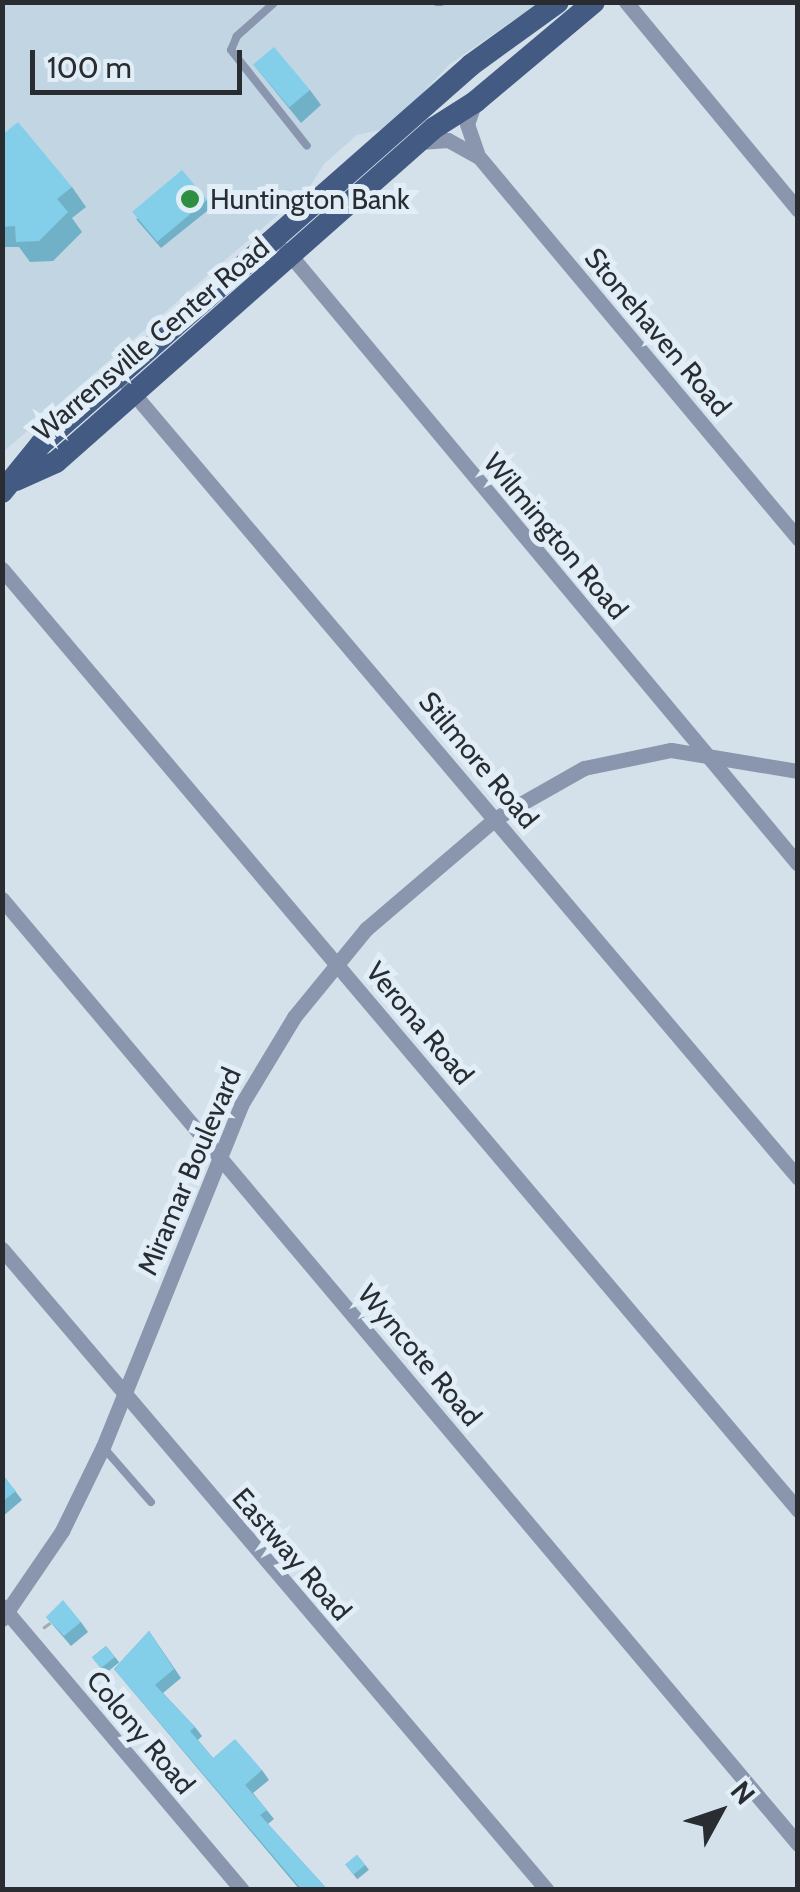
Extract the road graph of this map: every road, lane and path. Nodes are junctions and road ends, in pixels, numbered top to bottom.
1 (558, 2) edge
2 (594, 2) edge
3 (626, 2) edge
4 (274, 3) edge
5 (475, 102) junction
6 (417, 142) junction
7 (308, 146) dead end
8 (479, 157) junction
9 (798, 210) edge
10 (285, 248) junction
11 (127, 385) junction
12 (8, 487) edge
13 (798, 538) edge
14 (2, 570) edge
15 (705, 754) junction
16 (798, 771) edge
17 (496, 818) junction
18 (798, 864) edge
19 (2, 899) edge
20 (336, 962) junction
21 (219, 1153) junction
22 (798, 1178) edge
23 (2, 1250) edge
24 (124, 1396) junction
25 (104, 1446) junction
26 (151, 1502) dead end
27 (798, 1510) edge
28 (4, 1613) edge
29 (54, 1620) edge
30 (44, 1628) edge
31 (798, 1844) edge
32 (242, 1890) edge
33 (547, 1890) edge

1 - 10 main road, Warrensville Center Road
2 - 5 main road, Warrensville Center Road
3 - 9 street
4 - 7 lane
5 - 6 main road, Warrensville Center Road
5 - 8 street
6 - 8 street
6 - 10 main road, Warrensville Center Road
8 - 13 street, Stonehaven Road
10 - 11 main road, Warrensville Center Road
10 - 15 street, Wilmington Road
11 - 12 main road, Warrensville Center Road
11 - 17 street, Stilmore Road
14 - 20 street, Verona Road
15 - 16 street, Miramar Boulevard
15 - 17 street, Miramar Boulevard
15 - 18 street, Wilmington Road
17 - 20 street, Miramar Boulevard
17 - 22 street, Stilmore Road
19 - 21 street, Wyncote Road
20 - 21 street, Miramar Boulevard
20 - 27 street, Verona Road
21 - 24 street, Miramar Boulevard
21 - 31 street, Wyncote Road
23 - 24 street, Eastway Road
24 - 25 street, Miramar Boulevard
24 - 33 street, Eastway Road
25 - 26 lane
25 - 28 street, Miramar Boulevard
28 - 32 street, Colony Road
29 - 30 path

